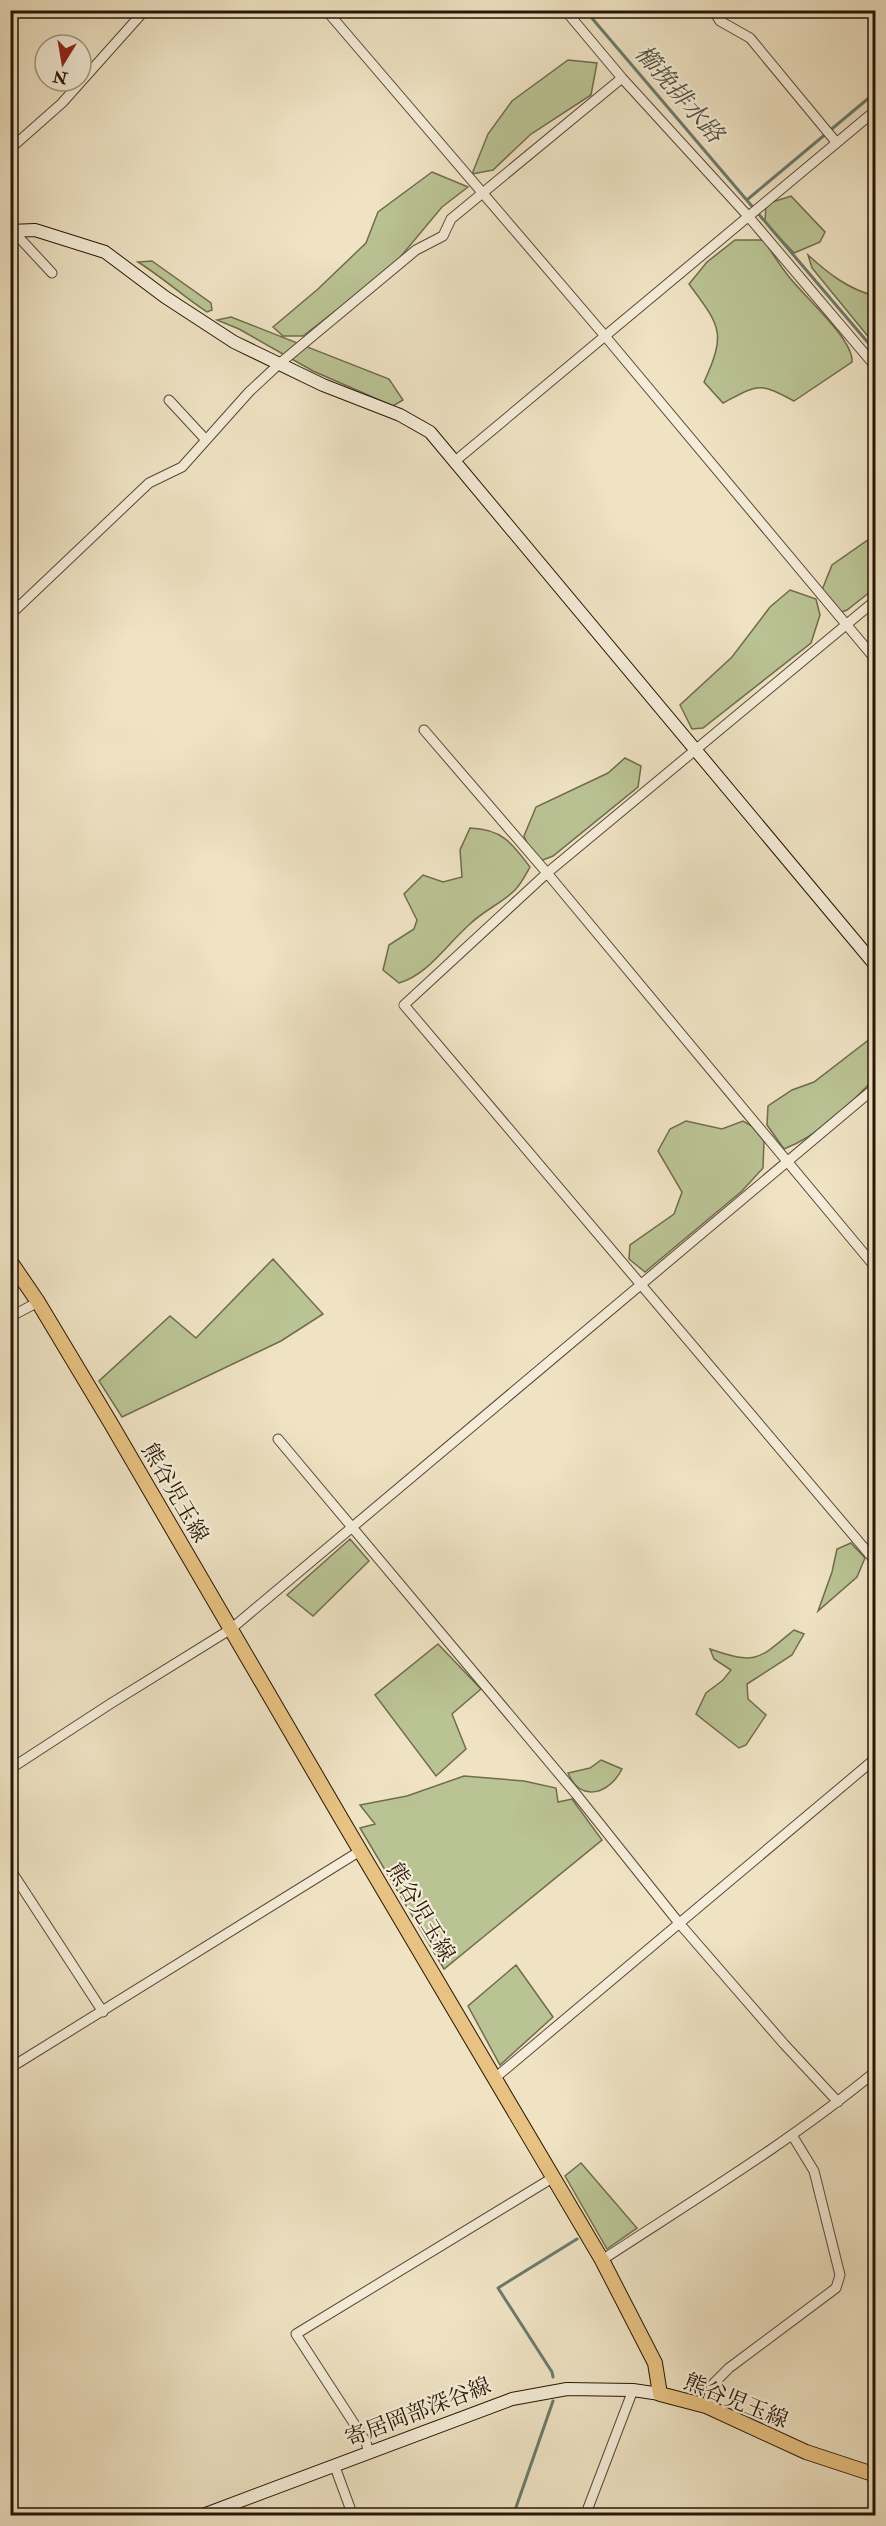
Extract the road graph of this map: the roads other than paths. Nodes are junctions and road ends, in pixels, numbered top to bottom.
1 (145, 10) edge
2 (326, 10) edge
3 (565, 10) edge
4 (713, 10) edge
5 (622, 78) junction
6 (876, 110) edge
7 (836, 142) junction
8 (10, 149) edge
9 (482, 192) junction
10 (748, 216) junction
11 (12, 231) edge
12 (52, 273) dead end
13 (605, 336) junction
14 (279, 364) junction
15 (876, 366) edge
16 (169, 400) dead end
17 (206, 440) junction
18 (454, 462) junction
19 (876, 600) edge
20 (10, 615) edge
21 (846, 625) junction
22 (876, 660) edge
23 (424, 730) dead end
24 (694, 749) junction
25 (547, 873) junction
26 (876, 966) edge
27 (876, 1087) edge
28 (786, 1162) junction
29 (10, 1261) edge
30 (876, 1268) edge
31 (642, 1284) junction
32 (38, 1302) junction
33 (10, 1317) edge
34 (278, 1439) dead end
35 (352, 1528) junction
36 (876, 1562) edge
37 (231, 1629) junction
38 (876, 1758) edge
39 (10, 1769) edge
40 (360, 1851) junction
41 (10, 1869) edge
42 (680, 1923) junction
43 (103, 2012) junction
44 (10, 2068) edge
45 (876, 2071) edge
46 (495, 2078) junction
47 (838, 2102) junction
48 (792, 2135) junction
49 (554, 2177) junction
50 (602, 2260) junction
51 (633, 2390) junction
52 (660, 2394) junction
53 (706, 2406) junction
54 (369, 2453) junction
55 (335, 2466) junction
56 (876, 2475) edge
57 (200, 2516) edge
58 (353, 2516) edge
59 (585, 2516) edge

1 - 8 street
2 - 9 street
3 - 5 street
4 - 7 street
5 - 9 street
5 - 10 street
6 - 7 street
7 - 10 street
9 - 13 street
9 - 14 street
10 - 13 street
10 - 15 street
11 - 12 street
11 - 14 street
13 - 18 street
13 - 21 street
14 - 17 street
14 - 18 street
16 - 17 street
17 - 20 street
18 - 24 street
19 - 21 street
21 - 22 street
21 - 24 street
23 - 25 street
24 - 25 street
24 - 26 street
25 - 28 street
25 - 31 street
27 - 28 street
28 - 30 street
28 - 31 street
29 - 32 main road, 熊谷児玉線
31 - 35 street
31 - 36 street
32 - 33 street
32 - 37 main road, 熊谷児玉線
34 - 35 street
35 - 37 street
35 - 42 street
37 - 39 street
37 - 40 main road, 熊谷児玉線
38 - 42 street
40 - 43 street
40 - 46 main road, 熊谷児玉線
41 - 43 street
42 - 46 street
42 - 47 street
43 - 44 street
45 - 47 street
46 - 49 main road, 熊谷児玉線
47 - 48 street
48 - 50 street
48 - 53 street
49 - 50 main road, 熊谷児玉線
49 - 54 street
50 - 52 main road, 熊谷児玉線
51 - 52 street, 寄居岡部深谷線
51 - 54 street, 寄居岡部深谷線
51 - 59 street
52 - 53 main road, 熊谷児玉線
53 - 56 main road, 熊谷児玉線
54 - 55 street, 寄居岡部深谷線
55 - 57 street, 寄居岡部深谷線
55 - 58 street

